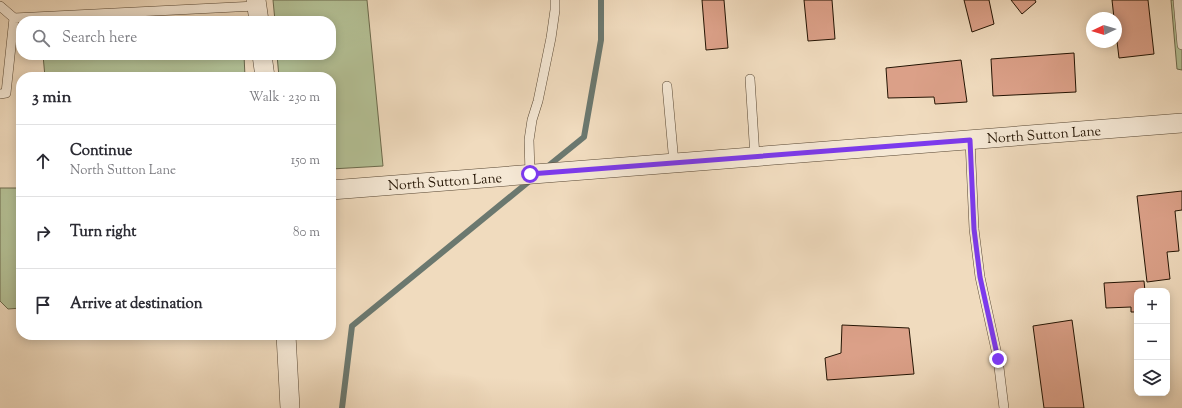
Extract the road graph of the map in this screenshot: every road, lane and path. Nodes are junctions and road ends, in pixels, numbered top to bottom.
1 (555, 0) edge
2 (1178, 0) edge
3 (0, 6) edge
4 (257, 9) edge
5 (68, 16) edge
6 (14, 18) joint
7 (1182, 45) edge
8 (263, 60) edge
9 (264, 72) edge
10 (750, 78) dead end
11 (668, 86) dead end
12 (0, 94) edge
13 (1182, 123) edge
14 (970, 140) junction
15 (755, 157) junction
16 (674, 163) junction
17 (530, 174) junction
18 (336, 190) edge
19 (286, 340) edge
20 (290, 408) edge
21 (1004, 408) edge

1 - 17 lane
2 - 7 lane
3 - 6 lane
4 - 5 lane
6 - 12 lane
8 - 9 street
10 - 15 lane
11 - 16 lane
13 - 14 street, North Sutton Lane
14 - 15 street, North Sutton Lane
14 - 21 lane
15 - 16 street, North Sutton Lane
16 - 17 street, North Sutton Lane
17 - 18 street, North Sutton Lane
19 - 20 street

